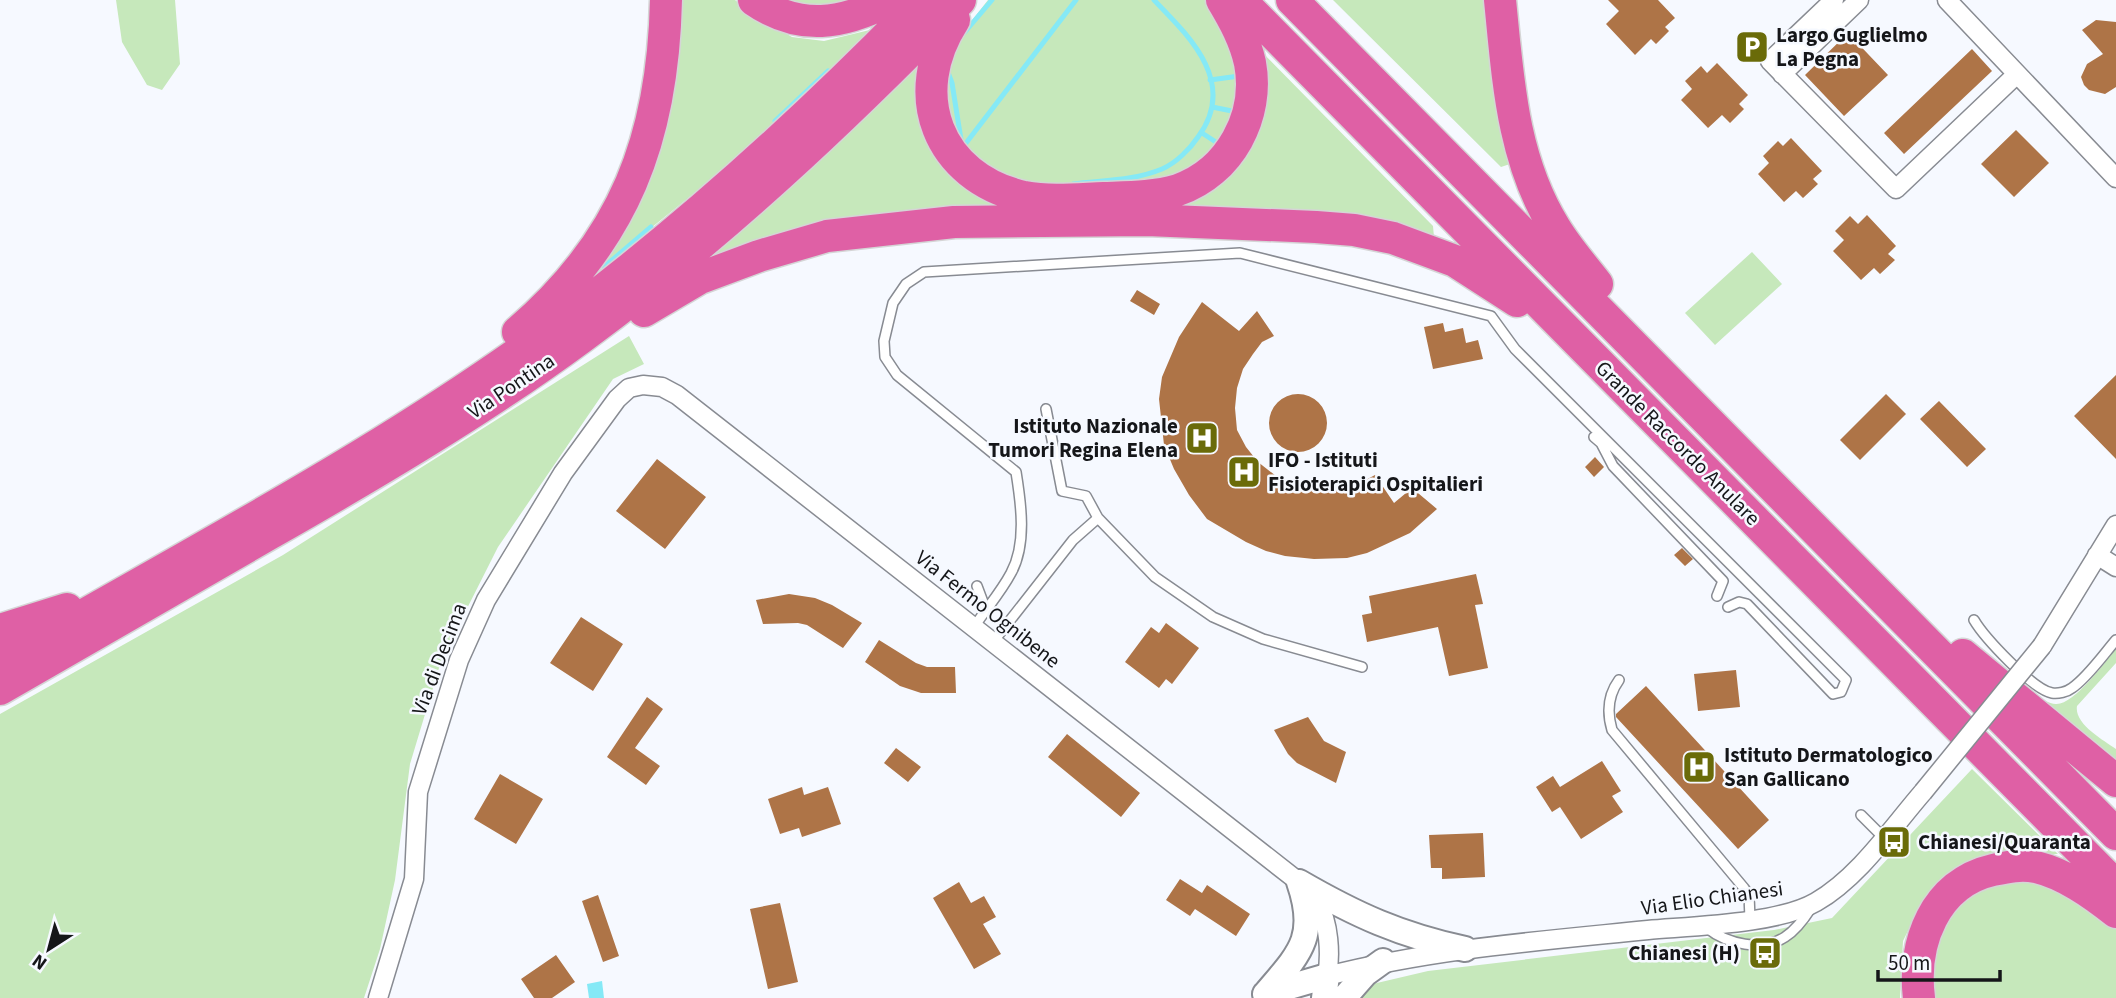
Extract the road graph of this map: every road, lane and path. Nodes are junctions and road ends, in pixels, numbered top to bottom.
1 (666, 0) edge
2 (754, 0) edge
3 (890, 0) edge
4 (923, 0) edge
5 (960, 0) edge
6 (970, 0) edge
7 (1222, 0) edge
8 (1240, 0) edge
9 (1292, 0) edge
10 (1500, 0) edge
11 (1834, 0) edge
12 (1859, 0) edge
13 (1947, 0) edge
14 (1776, 67) junction
15 (2017, 74) junction
16 (2116, 178) edge
17 (1574, 338) junction
18 (1516, 349) junction
19 (532, 372) junction
20 (643, 385) joint
21 (1691, 404) junction
22 (436, 407) junction
23 (1046, 410) dead end
24 (1098, 518) junction
25 (2116, 525) edge
26 (2097, 555) junction
27 (2116, 567) edge
28 (1867, 582) junction
29 (977, 586) dead end
30 (119, 595) junction
31 (1717, 596) dead end
32 (1728, 607) dead end
33 (986, 610) junction
34 (1974, 620) dead end
35 (974, 627) junction
36 (0, 630) edge
37 (2116, 640) edge
38 (993, 642) junction
39 (0, 663) edge
40 (1362, 667) dead end
41 (1619, 680) dead end
42 (0, 688) edge
43 (2116, 781) edge
44 (1861, 814) dead end
45 (2116, 834) edge
46 (1884, 838) junction
47 (1299, 882) junction
48 (2116, 886) edge
49 (1814, 903) junction
50 (2116, 912) edge
51 (1750, 919) junction
52 (1702, 925) junction
53 (1465, 949) junction
54 (1383, 961) junction
55 (1325, 987) edge
56 (1264, 996) edge
57 (378, 998) edge
58 (1344, 998) edge
59 (1919, 998) edge

1 - 22 highway
2 - 3 highway
4 - 22 highway, Via Pontina
5 - 19 highway, Via Pontina
6 - 7 highway
8 - 17 highway, Grande Raccordo Anulare
9 - 21 highway, Grande Raccordo Anulare
10 - 21 highway
11 - 14 street
12 - 14 street
13 - 15 street
14 - 15 street
15 - 16 street
17 - 19 highway
17 - 48 highway, Grande Raccordo Anulare
18 - 31 lane
18 - 32 lane
18 - 33 lane
19 - 42 highway, Via Pontina
20 - 35 street, Via Fermo Ognibene
20 - 57 street, Via di Decima
21 - 28 highway, Grande Raccordo Anulare
22 - 30 highway, Via Pontina
23 - 24 lane
24 - 38 lane
24 - 40 lane
25 - 26 street, Via Elio Chianesi
26 - 27 street
26 - 46 street, Via Elio Chianesi, bridge
28 - 43 highway
28 - 45 highway, Grande Raccordo Anulare
29 - 33 lane
30 - 36 highway
30 - 39 highway, Via Pontina
33 - 35 lane
34 - 37 lane
35 - 38 street, Via Fermo Ognibene
38 - 47 street, Via Fermo Ognibene
41 - 51 lane
44 - 46 lane
46 - 49 street, Via Elio Chianesi
47 - 53 street
47 - 55 street, Via Fermo Ognibene
47 - 56 street
49 - 51 street, Via Elio Chianesi
49 - 52 lane
50 - 59 highway
51 - 52 street, Via Elio Chianesi
52 - 53 street, Via Elio Chianesi
53 - 54 street, Via Elio Chianesi
54 - 55 street, Via Elio Chianesi
54 - 58 street
55 - 56 street

